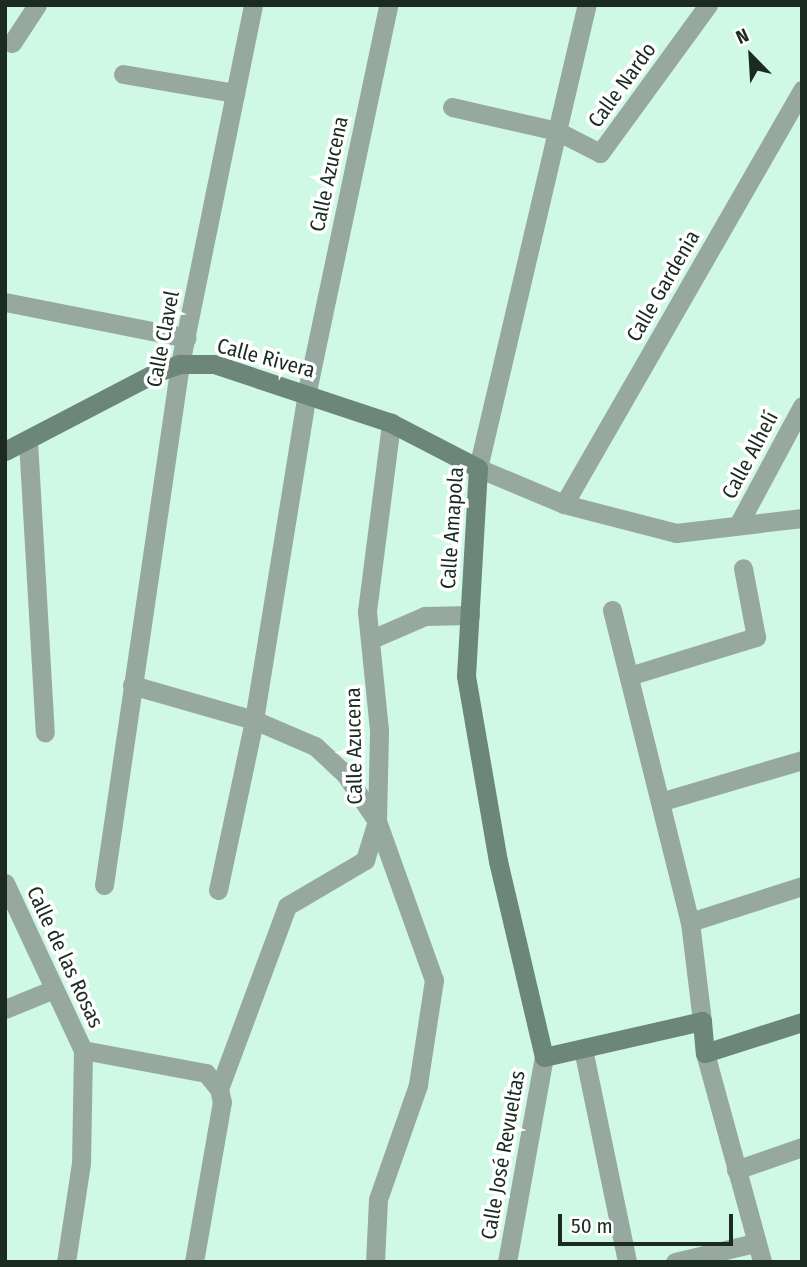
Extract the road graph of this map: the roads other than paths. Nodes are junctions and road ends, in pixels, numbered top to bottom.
1 (37, 5) edge
2 (253, 5) edge
3 (388, 5) edge
4 (587, 5) edge
5 (708, 5) edge
6 (12, 43) dead end
7 (123, 74) dead end
8 (802, 90) edge
9 (235, 93) junction
10 (452, 107) dead end
11 (557, 131) junction
12 (5, 302) edge
13 (186, 338) junction
14 (180, 364) junction
15 (307, 391) junction
16 (802, 406) edge
17 (391, 423) junction
18 (28, 441) junction
19 (5, 451) edge
20 (478, 468) junction
21 (564, 504) junction
22 (802, 518) edge
23 (738, 525) junction
24 (743, 568) dead end
25 (612, 610) dead end
26 (470, 615) junction
27 (374, 638) junction
28 (629, 676) junction
29 (132, 685) junction
30 (254, 720) junction
31 (46, 733) dead end
32 (802, 760) edge
33 (663, 801) junction
34 (377, 821) junction
35 (5, 883) edge
36 (104, 885) dead end
37 (802, 886) edge
38 (218, 890) dead end
39 (690, 922) junction
40 (54, 989) junction
41 (5, 1009) edge
42 (702, 1021) junction
43 (802, 1022) edge
44 (583, 1049) junction
45 (83, 1050) junction
46 (705, 1053) junction
47 (544, 1057) junction
48 (219, 1090) junction
49 (802, 1147) edge
50 (736, 1170) junction
51 (759, 1252) edge
52 (66, 1262) edge
53 (194, 1262) edge
54 (375, 1262) edge
55 (507, 1262) edge
56 (627, 1262) edge
57 (675, 1262) edge

1 - 6 street
2 - 9 street, Calle Clavel
3 - 15 street, Calle Azucena
4 - 11 street, Calle Amapola
5 - 11 street, Calle Nardo
7 - 9 street
8 - 21 street, Calle Gardenia
9 - 13 street, Calle Clavel
10 - 11 street
11 - 20 street, Calle Amapola
12 - 13 street
13 - 14 street, Calle Clavel
14 - 15 main road, Calle Rivera
14 - 18 main road, Calle Rivera
14 - 29 street, Calle Clavel
15 - 17 main road, Calle Rivera
15 - 30 street, Calle Azucena
16 - 23 street, Calle Alhelí
17 - 20 main road, Calle Rivera
17 - 27 street, Calle Azucena
18 - 19 main road, Calle Rivera
18 - 31 street
20 - 21 street
20 - 26 main road, Calle Amapola
21 - 23 street
22 - 23 street
24 - 28 street
25 - 28 street
26 - 27 street
26 - 47 main road, Calle Amapola
27 - 34 street, Calle Azucena
28 - 33 street
29 - 30 street
29 - 36 street, Calle Clavel
30 - 34 street
30 - 38 street, Calle Azucena
32 - 33 street
33 - 39 street
34 - 48 street, Calle Azucena
34 - 54 street
35 - 40 street, Calle de las Rosas
37 - 39 street
39 - 42 street
40 - 41 street
40 - 45 street, Calle de las Rosas
42 - 44 main road
42 - 46 main road
43 - 46 main road
44 - 47 main road
44 - 56 street
45 - 48 street
45 - 52 street
46 - 50 street
47 - 55 street, Calle José Revueltas
48 - 53 street, Calle Azucena
49 - 50 street
50 - 51 street
51 - 57 street

